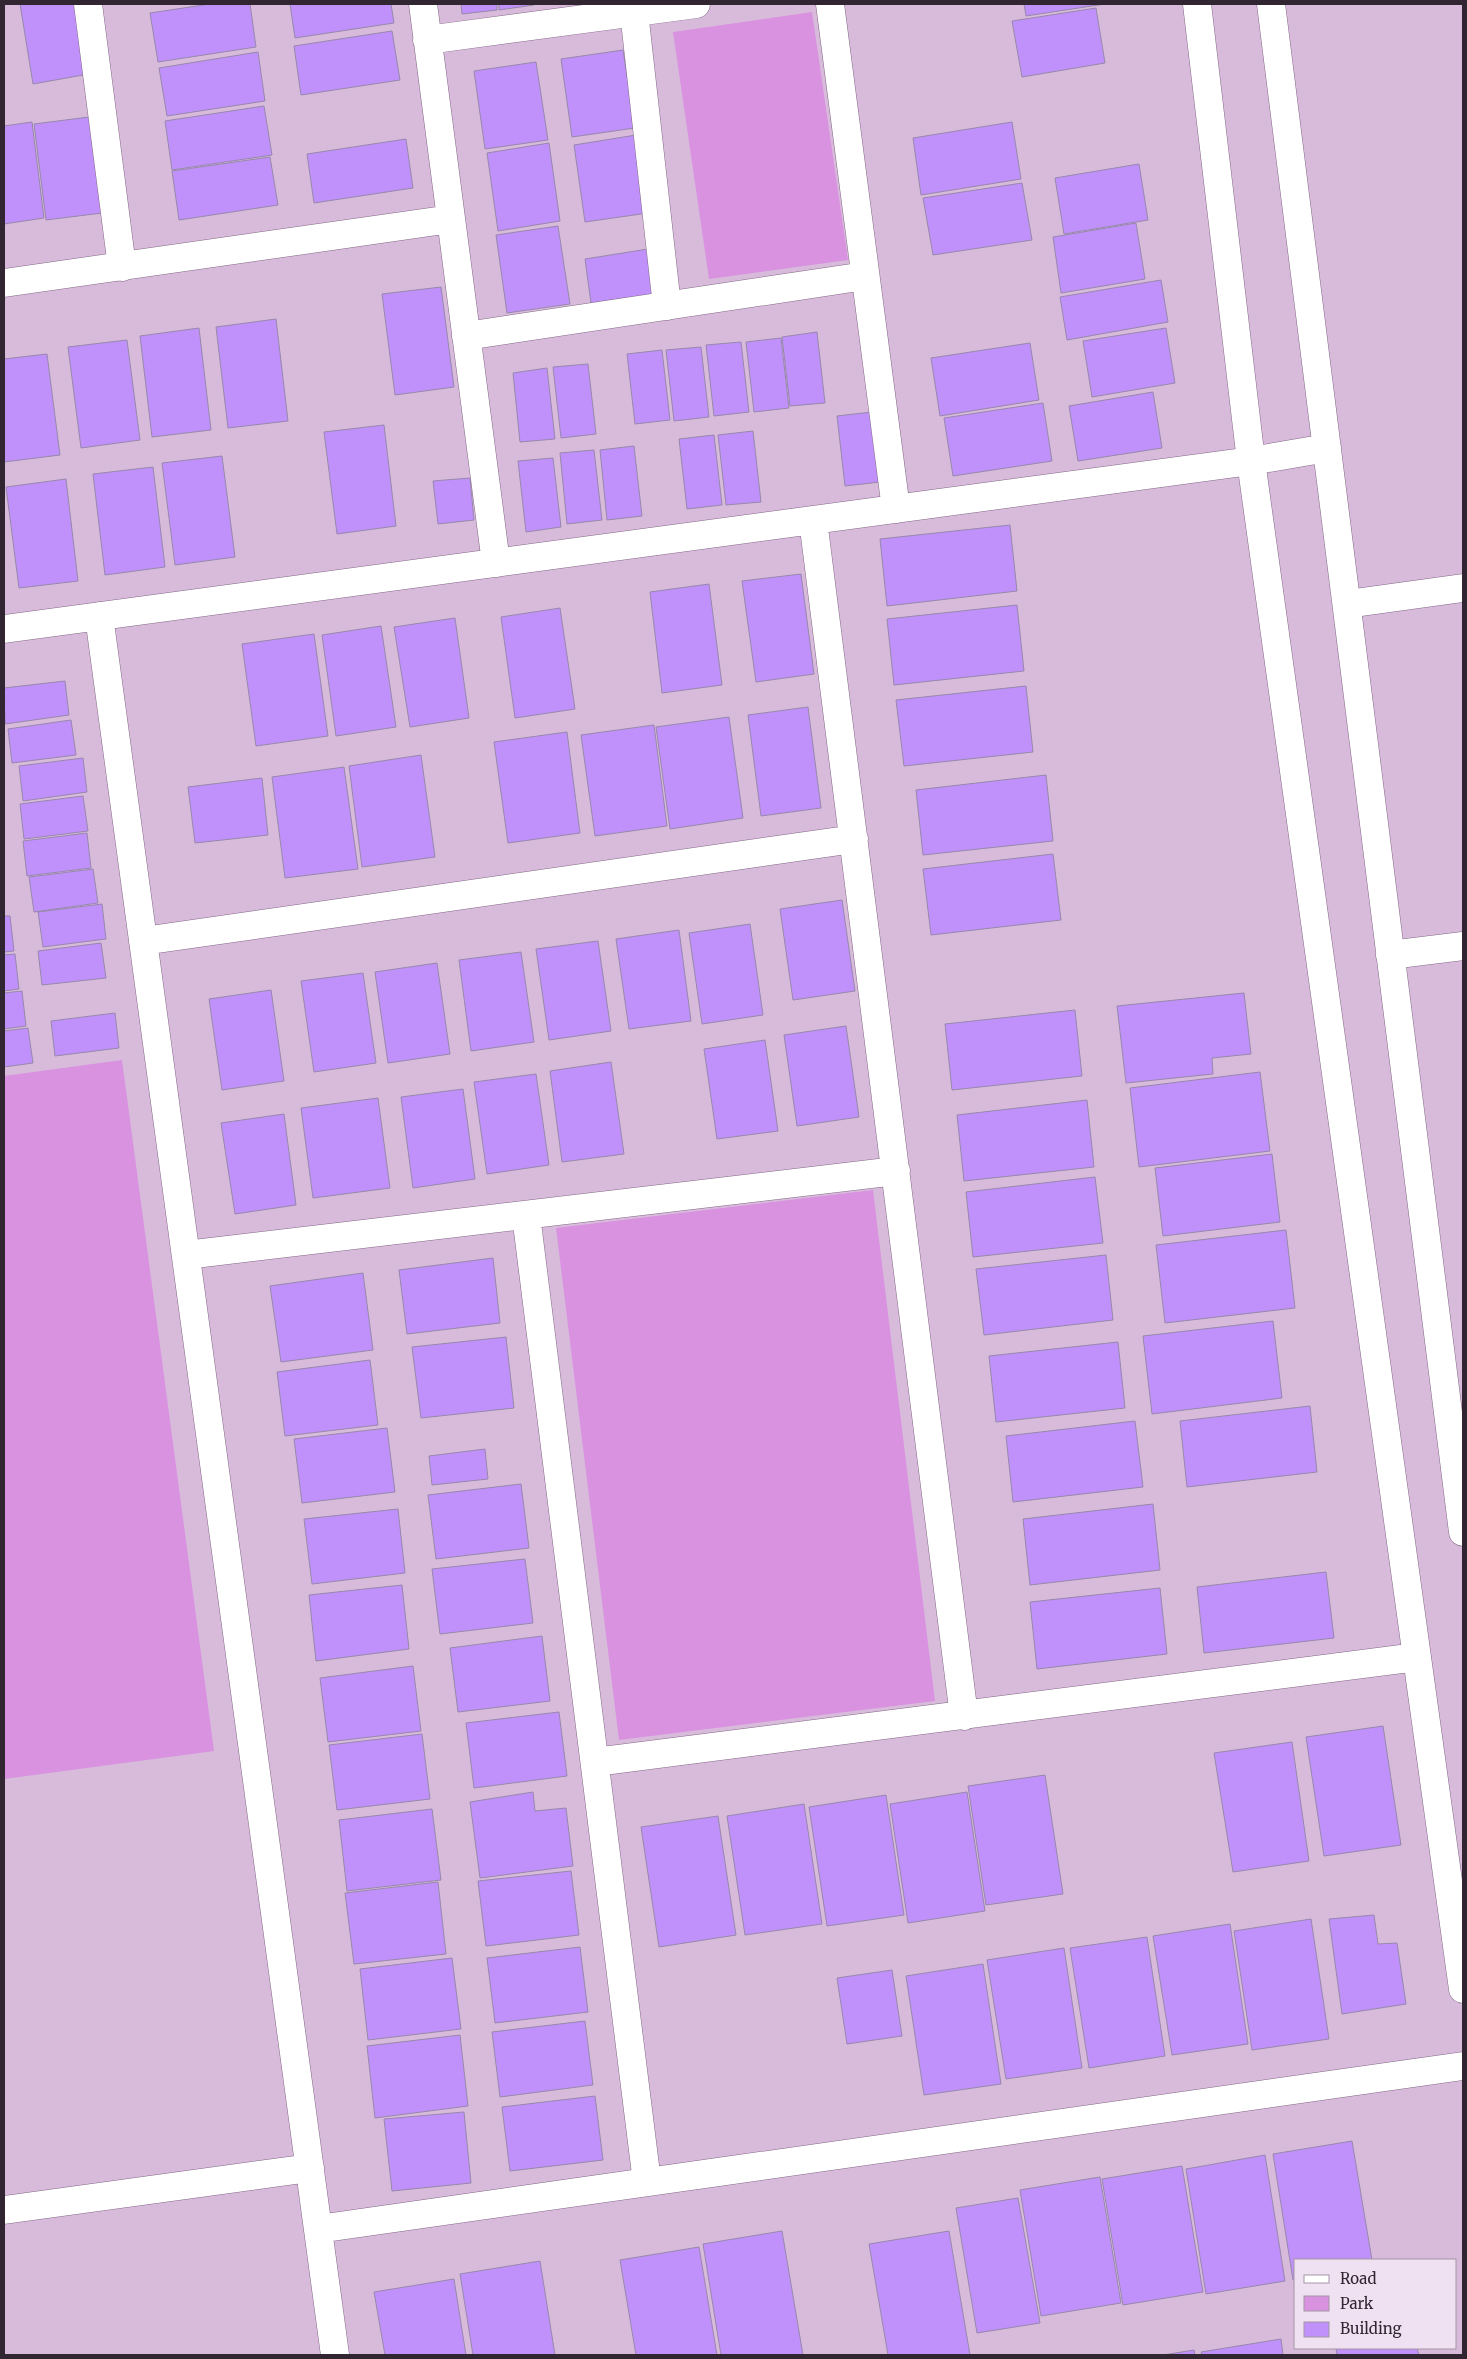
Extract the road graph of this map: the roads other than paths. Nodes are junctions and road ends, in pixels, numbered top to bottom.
1 (88, 4) edge
2 (423, 4) edge
3 (696, 4) edge
4 (830, 4) edge
5 (1197, 4) edge
6 (1271, 4) edge
7 (634, 12) junction
8 (427, 40) junction
9 (451, 219) junction
10 (122, 266) junction
11 (866, 276) junction
12 (4, 283) edge
13 (667, 306) junction
14 (466, 336) junction
15 (1327, 448) junction
16 (1251, 461) junction
17 (896, 509) junction
18 (813, 520) junction
19 (496, 563) junction
20 (1463, 588) edge
21 (1347, 604) junction
22 (99, 616) junction
23 (4, 629) edge
24 (854, 839) junction
25 (143, 941) junction
26 (1463, 946) edge
27 (1390, 955) junction
28 (896, 1171) junction
29 (526, 1215) junction
30 (186, 1255) junction
31 (1463, 1532) edge
32 (1417, 1657) junction
33 (964, 1716) junction
34 (595, 1762) junction
35 (1463, 1989) edge
36 (1463, 2066) edge
37 (310, 2168) junction
38 (647, 2182) junction
39 (4, 2210) edge
40 (318, 2229) junction
41 (335, 2355) edge

1 - 10 street
2 - 8 street
3 - 7 street
4 - 11 street
5 - 16 street
6 - 15 street
7 - 8 street
7 - 13 street
8 - 9 street
9 - 10 street
9 - 14 street
10 - 12 street
11 - 13 street
11 - 17 street
13 - 14 street
14 - 19 street
15 - 16 street
15 - 21 street
16 - 17 street
16 - 32 street
17 - 18 street
18 - 19 street
18 - 24 street
19 - 22 street
20 - 21 street
21 - 27 street
22 - 23 street
22 - 25 street
24 - 25 street
24 - 28 street
25 - 30 street
26 - 27 street
27 - 31 street
28 - 29 street
28 - 33 street
29 - 30 street
29 - 34 street
30 - 37 street
32 - 33 street
32 - 35 street
33 - 34 street
34 - 38 street
36 - 38 street
37 - 39 street
37 - 40 street
38 - 40 street
40 - 41 street

